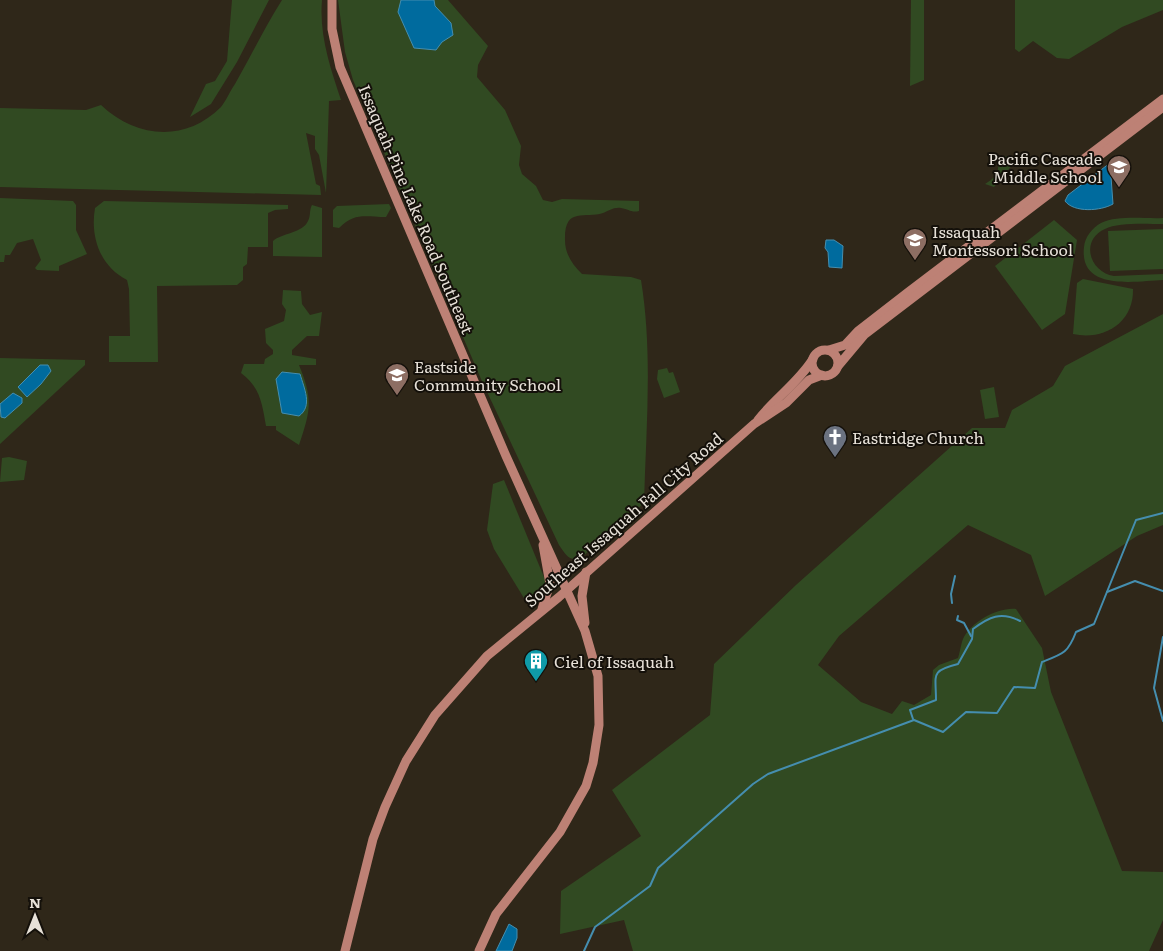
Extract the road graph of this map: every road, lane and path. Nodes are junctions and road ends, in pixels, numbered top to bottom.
1 (332, 0) edge
2 (1163, 99) edge
3 (1163, 107) edge
4 (829, 350) junction
5 (813, 359) junction
6 (838, 366) junction
7 (822, 375) junction
8 (754, 424) junction
9 (540, 532) junction
10 (586, 572) junction
11 (566, 590) junction
12 (540, 612) junction
13 (585, 631) junction
14 (345, 951) edge
15 (478, 951) edge

1 - 9 main road, Issaquah-Pine Lake Road Southeast
2 - 4 main road
3 - 6 main road
4 - 5 main road
4 - 6 main road
5 - 7 main road
5 - 8 main road, Southeast Issaquah Fall City Road
6 - 7 main road
7 - 8 main road, Southeast Issaquah Fall City Road
8 - 10 main road, Southeast Issaquah Fall City Road
9 - 11 main road, Issaquah-Pine Lake Road Southeast
9 - 12 main road
10 - 11 main road, Southeast Issaquah Fall City Road
10 - 13 main road
11 - 12 main road, Southeast Issaquah Fall City Road
11 - 13 main road, Issaquah-Pine Lake Road Southeast
12 - 14 main road, Southeast Issaquah Fall City Road
13 - 15 main road

